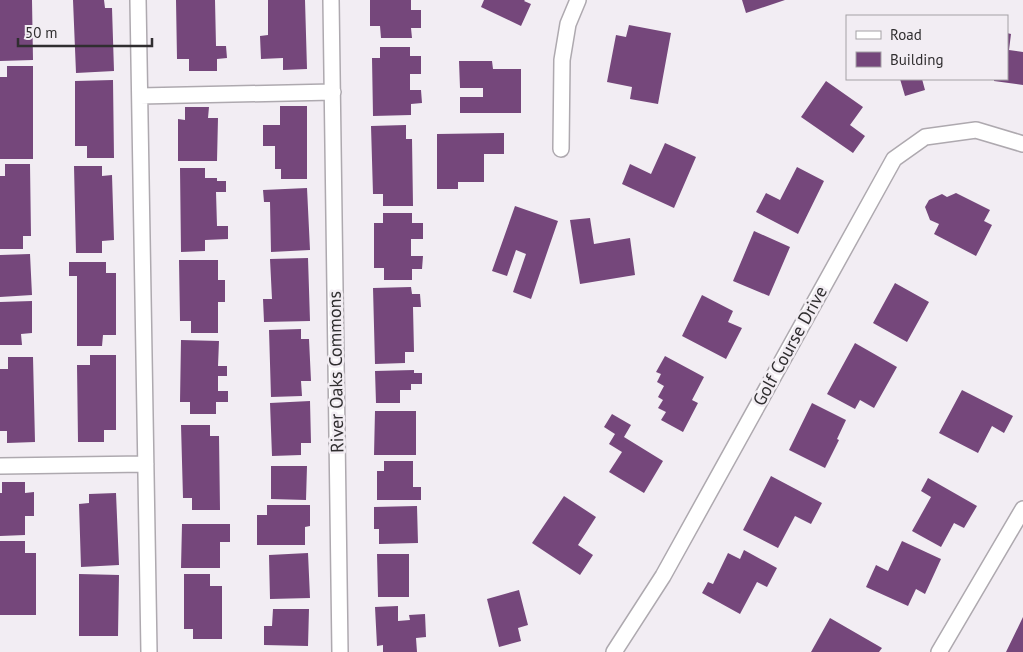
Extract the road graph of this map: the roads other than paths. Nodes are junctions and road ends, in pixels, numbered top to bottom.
1 (138, 0) edge
2 (332, 0) edge
3 (578, 0) edge
4 (333, 92) junction
5 (140, 96) junction
6 (1023, 144) edge
7 (561, 149) dead end
8 (146, 464) junction
9 (0, 466) edge
10 (1023, 509) edge
11 (149, 652) edge
12 (340, 652) edge
13 (614, 652) edge
14 (939, 652) edge

1 - 5 street
2 - 4 street, River Oaks Commons
3 - 7 street
4 - 5 street
4 - 12 street, River Oaks Commons
5 - 8 street
6 - 13 street, Golf Course Drive
8 - 9 street
8 - 11 street
10 - 14 street

